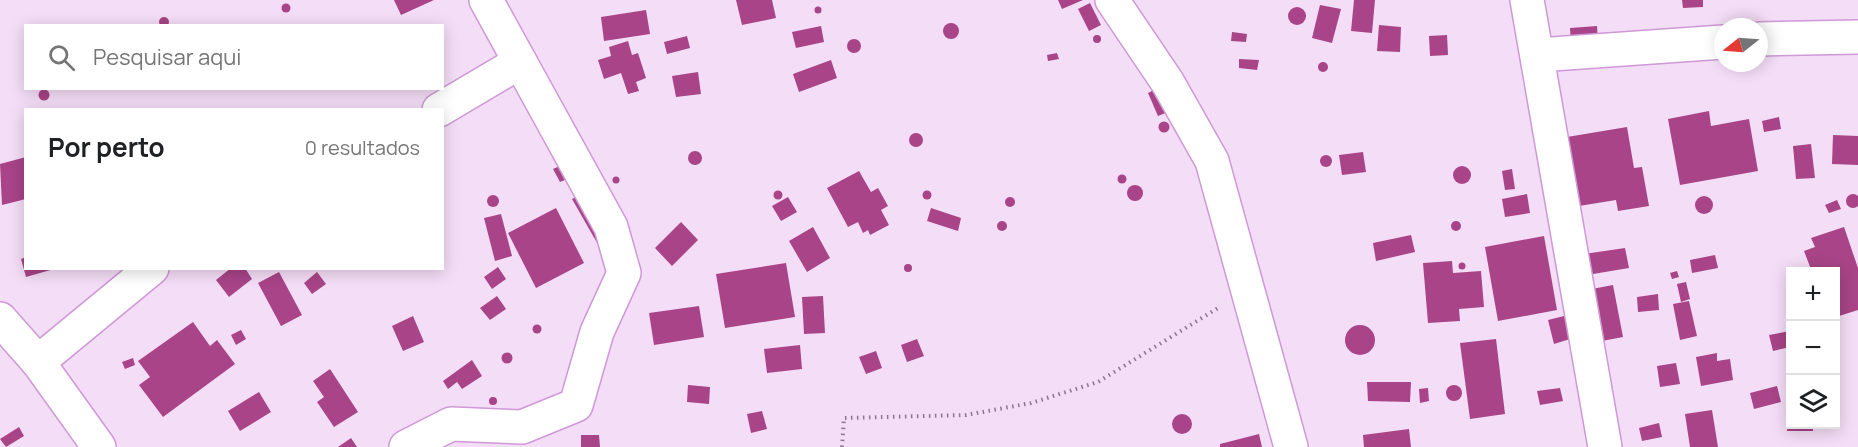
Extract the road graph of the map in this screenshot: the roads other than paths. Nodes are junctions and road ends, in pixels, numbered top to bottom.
1 (1112, 0) edge
2 (1527, 0) edge
3 (495, 4) edge
4 (1858, 37) edge
5 (1768, 39) edge
6 (1714, 43) edge
7 (1538, 55) junction
8 (520, 62) junction
9 (442, 108) edge
10 (150, 270) edge
11 (0, 319) edge
12 (38, 362) junction
13 (99, 447) edge
14 (406, 447) edge
15 (1291, 447) edge
16 (1605, 447) edge

1 - 15 street
2 - 7 street
3 - 8 street
4 - 5 street
6 - 7 street
7 - 16 street
8 - 9 street
8 - 14 street
10 - 12 street
11 - 12 street
12 - 13 street

